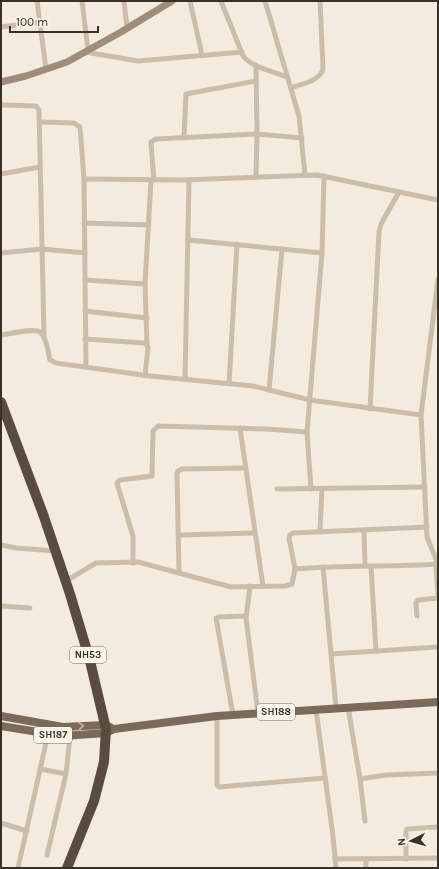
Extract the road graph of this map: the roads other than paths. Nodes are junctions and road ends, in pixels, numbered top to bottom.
1 (38, 1) edge
2 (82, 1) edge
3 (124, 1) edge
4 (172, 1) edge
5 (190, 1) edge
6 (221, 1) edge
7 (265, 1) edge
8 (320, 1) edge
9 (40, 22) junction
10 (1, 27) edge
11 (127, 28) junction
12 (86, 51) junction
13 (242, 52) junction
14 (202, 55) junction
15 (256, 65) junction
16 (46, 69) junction
17 (287, 76) junction
18 (256, 80) junction
19 (1, 82) edge
20 (291, 88) junction
21 (1, 104) edge
22 (40, 122) junction
23 (257, 134) junction
24 (184, 138) junction
25 (302, 138) junction
26 (40, 167) junction
27 (1, 174) edge
28 (305, 175) junction
29 (324, 176) junction
30 (256, 177) junction
31 (84, 179) junction
32 (152, 180) junction
33 (189, 180) junction
34 (400, 192) junction
35 (438, 200) edge
36 (84, 223) junction
37 (149, 225) junction
38 (188, 240) junction
39 (237, 244) junction
40 (42, 249) junction
41 (282, 249) junction
42 (1, 253) edge
43 (85, 253) junction
44 (322, 253) junction
45 (438, 278) edge
46 (85, 280) junction
47 (145, 284) junction
48 (85, 311) junction
49 (147, 318) junction
50 (1, 335) edge
51 (44, 338) junction
52 (85, 339) junction
53 (147, 345) junction
54 (86, 367) junction
55 (145, 376) junction
56 (186, 380) junction
57 (229, 384) junction
58 (269, 390) junction
59 (310, 400) junction
60 (1, 402) edge
61 (370, 409) junction
62 (421, 415) junction
63 (240, 428) junction
64 (307, 432) junction
65 (245, 468) junction
66 (425, 487) junction
67 (311, 488) junction
68 (322, 488) junction
69 (277, 489) dead end
70 (427, 527) junction
71 (364, 530) junction
72 (320, 531) junction
73 (255, 534) junction
74 (179, 535) junction
75 (1, 546) edge
76 (56, 551) junction
77 (133, 563) junction
78 (437, 564) edge
79 (368, 566) junction
80 (323, 567) junction
81 (295, 569) junction
82 (179, 573) junction
83 (66, 581) junction
84 (250, 586) junction
85 (263, 586) junction
86 (438, 596) edge
87 (1, 606) edge
88 (30, 608) dead end
89 (246, 616) junction
90 (417, 616) dead end
91 (438, 647) edge
92 (376, 651) junction
93 (331, 654) junction
94 (438, 702) edge
95 (348, 707) junction
96 (336, 708) junction
97 (316, 710) junction
98 (258, 713) junction
99 (233, 715) junction
100 (1, 716) edge
101 (217, 716) junction
102 (20, 719) junction
103 (1, 726) edge
104 (17, 729) junction
105 (108, 729) junction
106 (48, 734) junction
107 (70, 736) junction
108 (40, 769) junction
109 (438, 773) edge
110 (66, 774) junction
111 (325, 778) junction
112 (360, 779) junction
113 (365, 821) dead end
114 (1, 823) edge
115 (438, 827) edge
116 (27, 831) junction
117 (47, 855) dead end
118 (438, 858) edge
119 (335, 859) junction
120 (366, 859) junction
121 (406, 859) junction
122 (18, 868) edge
123 (67, 868) edge
124 (336, 868) edge
125 (366, 868) edge

1 - 9 street
2 - 12 street
3 - 11 street
4 - 11 street
5 - 14 street
6 - 13 street
7 - 17 street
8 - 20 street
9 - 10 street
9 - 16 street
11 - 12 street
12 - 14 street
12 - 16 street
13 - 14 street
13 - 15 street
15 - 17 street
15 - 18 street
16 - 19 street
17 - 20 street
18 - 23 street
18 - 24 street
20 - 25 street
21 - 22 street
22 - 26 street
22 - 31 street
23 - 24 street
23 - 25 street
23 - 30 street
24 - 32 street
25 - 28 street
26 - 27 street
26 - 40 street
28 - 29 street
28 - 30 street
29 - 34 street
29 - 44 street
30 - 33 street
31 - 32 street
31 - 36 street
32 - 33 street
32 - 37 street
33 - 38 street
34 - 35 street
34 - 61 street
36 - 37 street
36 - 43 street
37 - 47 street
38 - 39 street
38 - 56 street
39 - 41 street
39 - 57 street
40 - 42 street
40 - 43 street
40 - 51 street
41 - 44 street
41 - 58 street
43 - 46 street
44 - 59 street
45 - 62 street
46 - 47 street
46 - 48 street
47 - 49 street
48 - 49 street
48 - 52 street
49 - 53 street
50 - 51 street
51 - 54 street
52 - 53 street
52 - 54 street
53 - 55 street
54 - 55 street
55 - 56 street
56 - 57 street
57 - 58 street
58 - 59 street
59 - 61 street
59 - 64 street
60 - 76 highway, NH53
61 - 62 street
62 - 66 street
63 - 64 street
63 - 65 street
63 - 77 street
64 - 67 street
65 - 73 street
65 - 74 street
66 - 68 street
66 - 70 street
67 - 68 street
67 - 69 street
68 - 72 street
70 - 71 street
70 - 78 street
71 - 72 street
71 - 79 street
72 - 81 street
73 - 74 street
73 - 85 street
74 - 82 street
75 - 76 street
76 - 83 highway, NH53
77 - 82 street
77 - 83 street
78 - 79 street
78 - 86 street
79 - 80 street
79 - 92 street
80 - 81 street
80 - 93 street
81 - 85 street
82 - 84 street
83 - 105 highway, NH53
84 - 85 street
84 - 89 street
86 - 90 street
87 - 88 street
89 - 98 street
89 - 99 street
91 - 92 street
92 - 93 street
93 - 96 street
94 - 95 main road, SH188
95 - 96 main road, SH188
95 - 112 street
96 - 97 main road, SH188
97 - 98 main road, SH188
97 - 111 street
98 - 99 main road, SH188
99 - 101 main road, SH188
100 - 102 main road, SH187
101 - 105 main road, SH188
101 - 111 street
102 - 104 main road
102 -> 105 main road, SH187
103 - 104 main road, SH187
104 - 106 main road, SH187
105 - 107 main road, SH187
105 - 123 highway, NH53
106 - 107 main road, SH187
106 - 108 street
107 - 110 street
108 - 110 street
108 - 116 street
109 - 112 street
110 - 117 street
111 - 119 street
112 - 113 street
114 - 116 street
115 - 121 street
116 - 122 street
118 - 121 street
119 - 120 street
119 - 124 street
120 - 121 street
120 - 125 street

